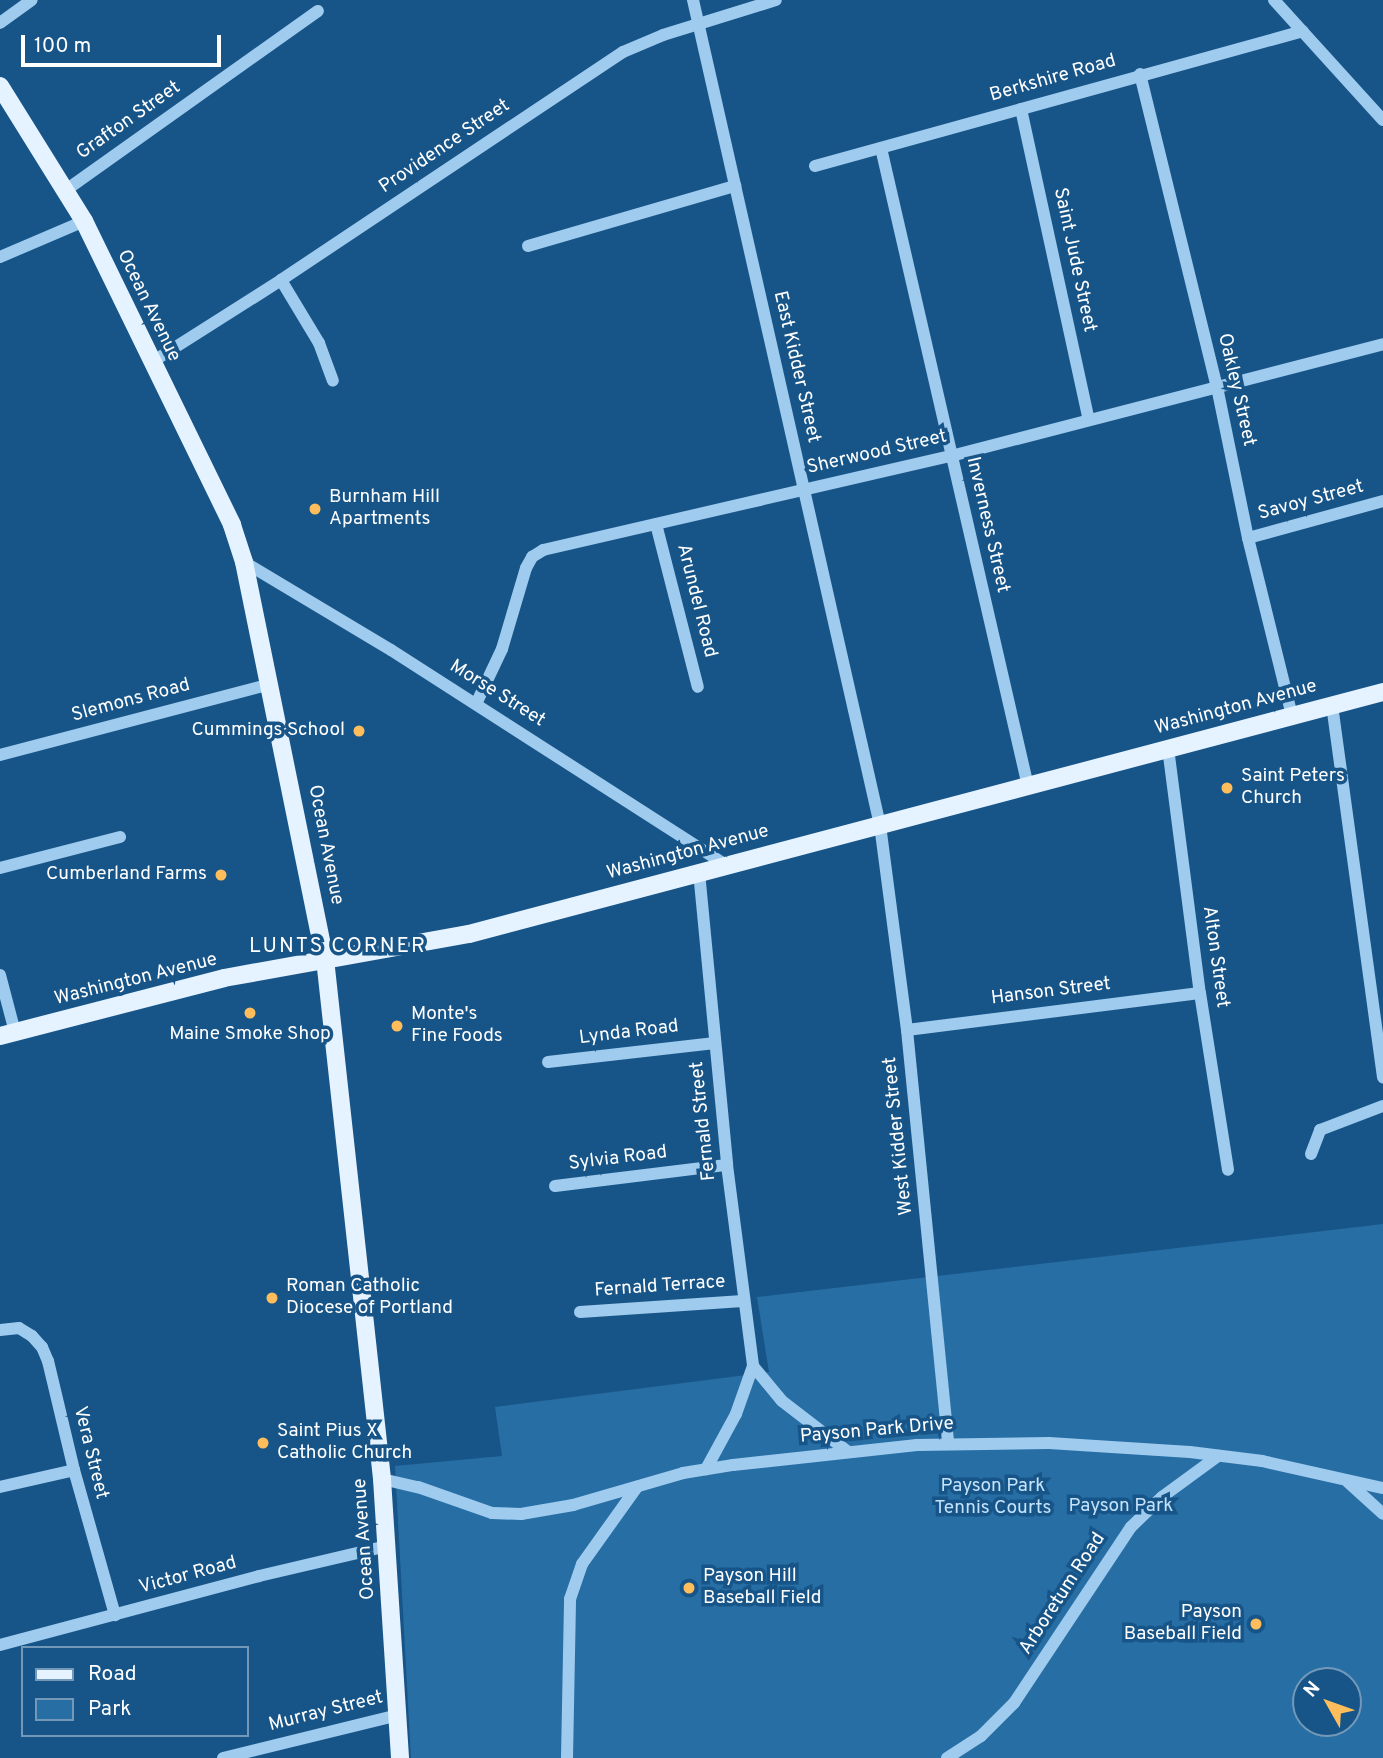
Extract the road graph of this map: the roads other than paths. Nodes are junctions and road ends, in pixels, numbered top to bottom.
1 (32, 0) edge
2 (693, 0) edge
3 (776, 0) edge
4 (1274, 0) edge
5 (317, 11) dead end
6 (0, 23) edge
7 (698, 23) junction
8 (1303, 31) junction
9 (1140, 74) junction
10 (0, 86) edge
11 (1021, 109) junction
12 (1383, 120) edge
13 (881, 148) junction
14 (815, 166) dead end
15 (735, 187) junction
16 (66, 190) junction
17 (83, 221) junction
18 (528, 246) dead end
19 (0, 257) edge
20 (281, 280) junction
21 (1383, 344) edge
22 (152, 362) junction
23 (332, 381) dead end
24 (1217, 387) junction
25 (1089, 420) junction
26 (951, 456) junction
27 (804, 489) junction
28 (1383, 501) edge
29 (656, 524) junction
30 (1248, 538) junction
31 (244, 562) junction
32 (271, 684) junction
33 (698, 687) dead end
34 (1383, 692) edge
35 (476, 704) junction
36 (1332, 705) junction
37 (1292, 716) junction
38 (1168, 748) junction
39 (0, 755) edge
40 (1028, 786) junction
41 (880, 825) junction
42 (120, 838) dead end
43 (726, 865) junction
44 (0, 868) edge
45 (699, 872) junction
46 (326, 959) junction
47 (0, 975) edge
48 (1200, 993) junction
49 (907, 1030) junction
50 (8, 1034) edge
51 (715, 1043) junction
52 (548, 1062) dead end
53 (1383, 1078) edge
54 (1383, 1106) edge
55 (1311, 1154) dead end
56 (727, 1165) junction
57 (1228, 1170) dead end
58 (555, 1186) dead end
59 (743, 1301) junction
60 (580, 1312) dead end
61 (0, 1330) edge
62 (753, 1366) junction
63 (948, 1443) junction
64 (847, 1451) junction
65 (1217, 1456) junction
66 (706, 1469) junction
67 (74, 1470) junction
68 (383, 1479) junction
69 (1345, 1480) junction
70 (0, 1487) edge
71 (637, 1487) junction
72 (1383, 1488) edge
73 (1383, 1514) edge
74 (387, 1546) junction
75 (115, 1615) junction
76 (0, 1645) edge
77 (398, 1715) junction
78 (223, 1758) edge
79 (400, 1758) edge
80 (567, 1758) edge
81 (947, 1758) edge

1 - 6 street
2 - 7 street, East Kidder Street
3 - 7 street, Providence Street
4 - 8 street
5 - 16 street, Grafton Street
7 - 15 street, East Kidder Street
7 - 20 street, Providence Street
8 - 9 street, Berkshire Road
8 - 12 street
9 - 11 street, Berkshire Road
9 - 24 street, Oakley Street
10 - 16 main road, Ocean Avenue
11 - 13 street, Berkshire Road
11 - 25 street, Saint Jude Street
13 - 14 street, Berkshire Road
13 - 26 street, Inverness Street
15 - 18 street
15 - 27 street, East Kidder Street
16 - 17 main road, Ocean Avenue
17 - 19 street
17 - 22 main road, Ocean Avenue
20 - 22 street, Providence Street
20 - 23 street
21 - 24 street, Sherwood Street
22 - 31 main road, Ocean Avenue
24 - 25 street, Sherwood Street
24 - 30 street, Oakley Street
25 - 26 street, Sherwood Street
26 - 27 street, Sherwood Street
26 - 40 street, Inverness Street
27 - 29 street, Sherwood Street
27 - 41 street, East Kidder Street
28 - 30 street, Savoy Street
29 - 33 street, Arundel Road
29 - 35 street, Sherwood Street
30 - 37 street, Oakley Street
31 - 32 main road, Ocean Avenue
31 - 35 street, Morse Street
32 - 39 street, Slemons Road
32 - 46 main road, Ocean Avenue
34 - 36 main road, Washington Avenue
35 - 43 street, Morse Street
36 - 37 main road, Washington Avenue
36 - 53 street
37 - 38 main road, Washington Avenue
38 - 40 main road, Washington Avenue
38 - 48 street, Alton Street
40 - 41 main road, Washington Avenue
41 - 43 main road, Washington Avenue
41 - 49 street, West Kidder Street
42 - 44 street
43 - 45 main road, Washington Avenue
45 - 46 main road, Washington Avenue
45 - 51 street, Fernald Street
46 - 50 main road, Washington Avenue
46 - 68 main road, Ocean Avenue
47 - 50 street
48 - 49 street, Hanson Street
48 - 57 street, Alton Street
49 - 63 street, West Kidder Street
51 - 52 street, Lynda Road
51 - 56 street, Fernald Street
54 - 55 street
56 - 58 street, Sylvia Road
56 - 59 street, Fernald Street
59 - 60 street, Fernald Terrace
59 - 62 street, Fernald Street
61 - 67 street, Vera Street
62 - 64 street
62 - 66 street, Fernald Street
63 - 64 street, Payson Park Drive
63 - 65 street, Payson Park Drive
64 - 66 street, Payson Park Drive
65 - 69 street, Payson Park Drive
65 - 81 street, Arboretum Road
66 - 71 street, Payson Park Drive
67 - 70 street
67 - 75 street, Vera Street
68 - 71 street, Payson Park Drive
68 - 74 main road, Ocean Avenue
69 - 72 street, Payson Park Drive
69 - 73 street
71 - 80 street
74 - 75 street, Victor Road
74 - 77 main road, Ocean Avenue
75 - 76 street, Victor Road
77 - 78 street, Murray Street
77 - 79 main road, Ocean Avenue

